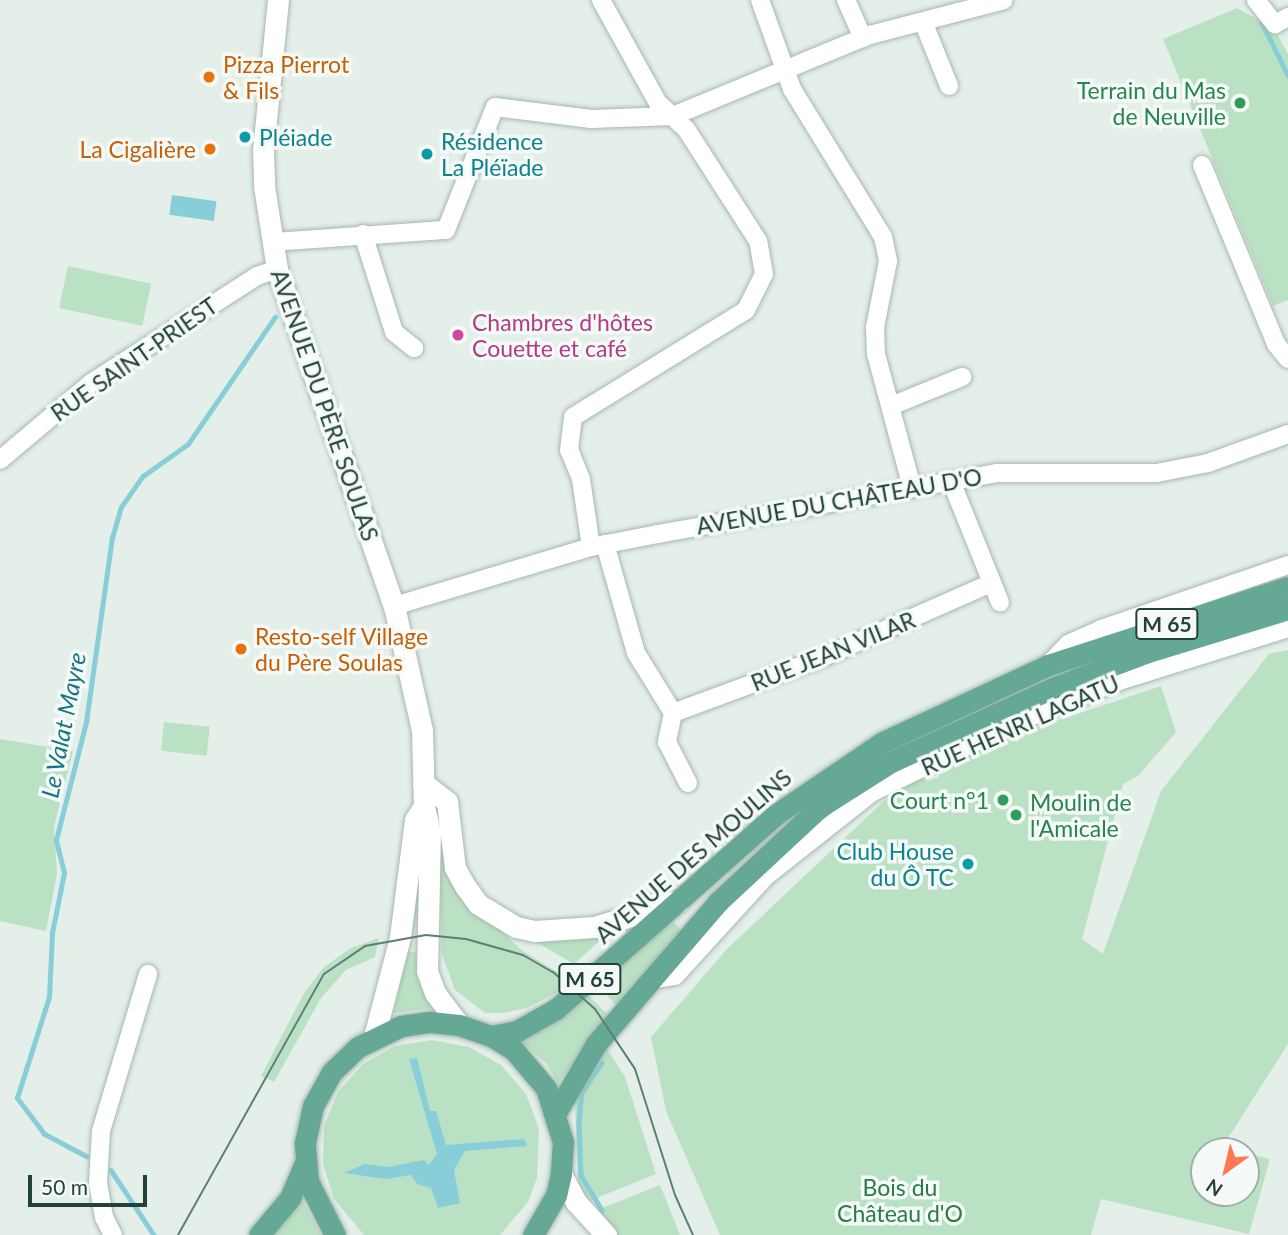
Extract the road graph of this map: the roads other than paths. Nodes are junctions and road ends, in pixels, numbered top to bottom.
1 (278, 0) edge
2 (601, 0) edge
3 (760, 0) edge
4 (846, 0) edge
5 (1004, 0) edge
6 (1256, 0) edge
7 (1288, 17) edge
8 (924, 24) junction
9 (863, 38) junction
10 (784, 73) junction
11 (949, 86) dead end
12 (673, 116) junction
13 (1202, 165) dead end
14 (363, 234) junction
15 (273, 242) junction
16 (277, 269) junction
17 (414, 348) dead end
18 (1288, 359) edge
19 (962, 377) dead end
20 (891, 406) junction
21 (1288, 434) edge
22 (8, 441) edge
23 (0, 460) edge
24 (951, 481) junction
25 (912, 487) junction
26 (598, 546) junction
27 (1288, 565) edge
28 (991, 583) junction
29 (1288, 587) edge
30 (1000, 602) dead end
31 (394, 606) junction
32 (1288, 609) edge
33 (1288, 628) edge
34 (1048, 665) junction
35 (673, 713) junction
36 (423, 783) junction
37 (688, 783) dead end
38 (424, 806) junction
39 (678, 902) junction
40 (148, 974) dead end
41 (655, 979) junction
42 (459, 1025) junction
43 (491, 1036) junction
44 (374, 1037) junction
45 (556, 1111) junction
46 (305, 1162) junction
47 (561, 1174) junction
48 (113, 1235) edge
49 (259, 1235) edge
50 (335, 1235) edge
51 (533, 1235) edge
52 (606, 1235) edge

1 - 15 main road, AVENUE DU PÈRE SOULAS
2 - 12 street
3 - 10 street
4 - 9 street
5 - 8 street
6 - 7 street
8 - 9 street
8 - 11 street
9 - 10 street
10 - 12 street
10 - 20 street
12 - 14 street
12 - 26 street
13 - 18 street
14 - 15 street
14 - 17 street
15 - 16 main road, AVENUE DU PÈRE SOULAS
16 - 22 street, RUE SAINT-PRIEST
16 - 31 main road, AVENUE DU PÈRE SOULAS
19 - 20 street
20 - 25 street
21 - 24 street, AVENUE DU CHÂTEAU D'O
22 - 23 street, RUE SAINT-PRIEST
24 - 25 street, AVENUE DU CHÂTEAU D'O
24 - 28 street
25 - 26 street, AVENUE DU CHÂTEAU D'O
26 - 31 street, AVENUE DU CHÂTEAU D'O
26 - 35 street
27 - 34 street
28 - 30 street
28 - 35 street, RUE JEAN VILAR
29 - 34 main road, AVENUE DES MOULINS / M 65
31 - 36 main road, AVENUE DU PÈRE SOULAS
32 - 41 main road, AVENUE DES MOULINS / M 65
33 - 41 street, RUE HENRI LAGATU
34 - 39 main road, AVENUE DES MOULINS / M 65
35 - 37 street
36 - 38 main road, AVENUE DU PÈRE SOULAS
36 - 39 main road
38 - 42 main road, AVENUE DU PÈRE SOULAS
38 - 44 main road, AVENUE DU PÈRE SOULAS
39 - 43 main road, AVENUE DES MOULINS / M 65
40 - 48 street
41 - 45 main road, AVENUE DES MOULINS / M 65
42 - 43 main road
42 - 44 main road
43 - 45 main road
44 - 46 main road
45 - 47 main road
46 - 49 main road
46 - 50 main road
47 - 51 main road
47 - 52 main road

